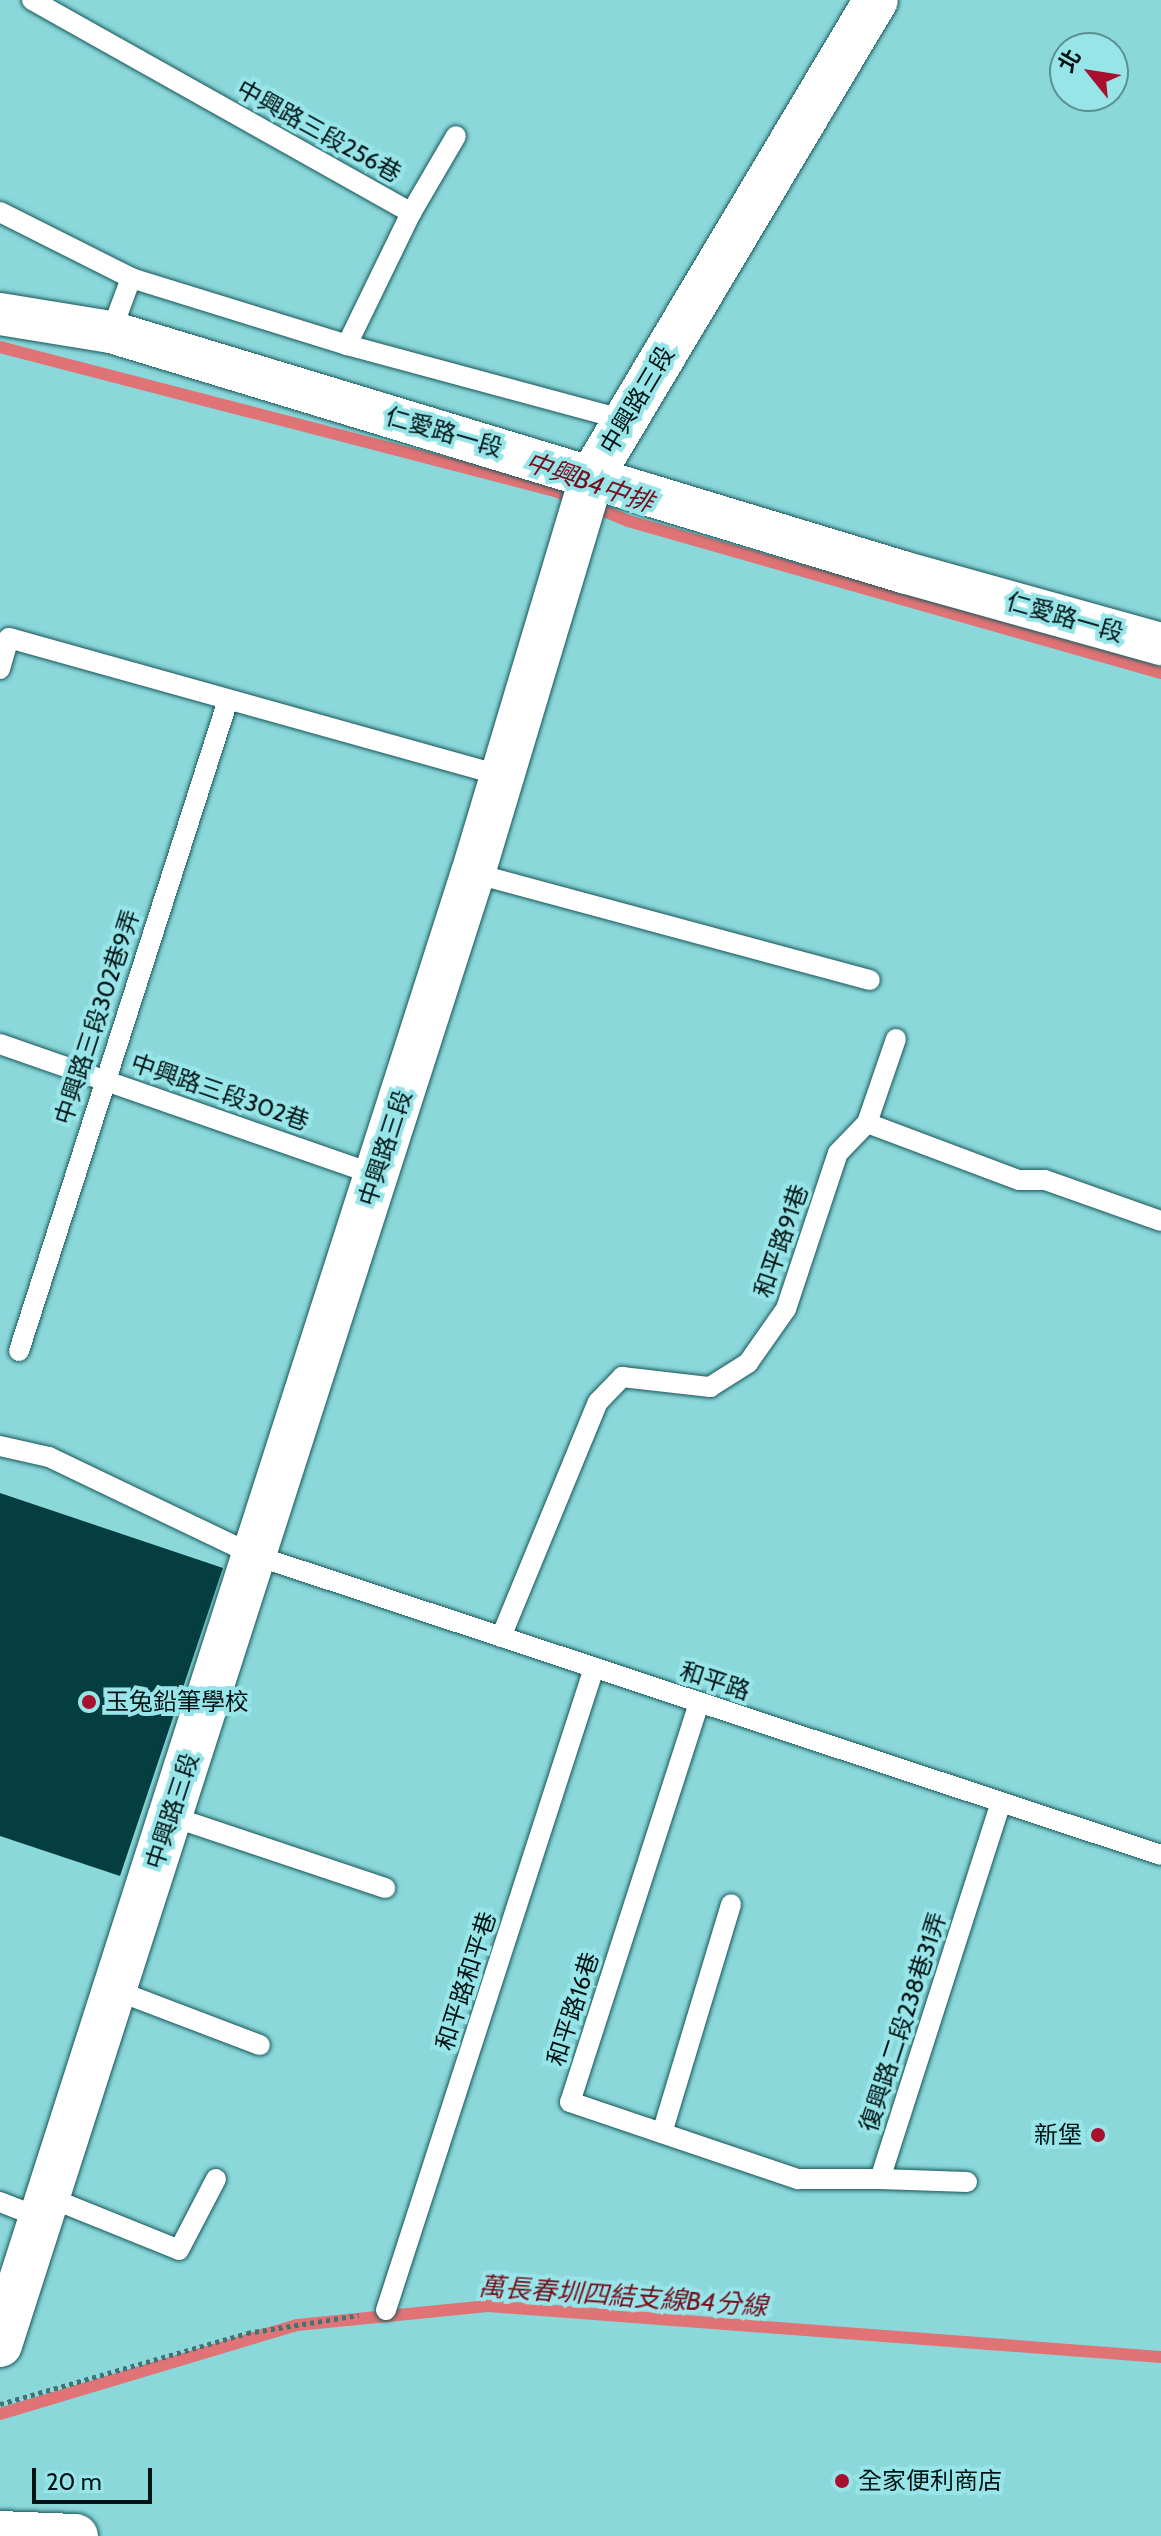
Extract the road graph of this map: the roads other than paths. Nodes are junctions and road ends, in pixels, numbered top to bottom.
1 (32, 0) edge
2 (876, 0) edge
3 (456, 136) dead end
4 (0, 212) edge
5 (411, 213) junction
6 (131, 278) junction
7 (0, 314) edge
8 (111, 332) junction
9 (347, 345) junction
10 (625, 420) junction
11 (592, 476) junction
12 (1161, 644) edge
13 (0, 669) edge
14 (228, 700) junction
15 (503, 776) junction
16 (473, 873) junction
17 (870, 980) dead end
18 (896, 1039) dead end
19 (0, 1044) edge
20 (103, 1078) junction
21 (867, 1123) junction
22 (377, 1175) junction
23 (1161, 1221) edge
24 (19, 1351) dead end
25 (0, 1446) edge
26 (254, 1555) junction
27 (501, 1637) junction
28 (594, 1668) junction
29 (699, 1703) junction
30 (1001, 1803) junction
31 (170, 1816) junction
32 (1161, 1855) edge
33 (385, 1888) dead end
34 (731, 1904) dead end
35 (115, 1990) junction
36 (260, 2045) dead end
37 (662, 2133) junction
38 (216, 2179) dead end
39 (880, 2179) junction
40 (967, 2182) dead end
41 (0, 2202) edge
42 (45, 2208) junction
43 (386, 2310) road end
44 (0, 2345) edge
45 (0, 2533) edge
46 (76, 2536) edge

1 - 5 lane, 中興路三段256巷
2 - 10 street, 中興路三段
3 - 5 lane
4 - 6 lane
5 - 9 lane, 中興路三段256巷
6 - 8 lane
6 - 9 lane
7 - 8 street, 仁愛路一段
8 - 11 street, 仁愛路一段
9 - 10 lane
10 - 11 street, 中興路三段
11 - 12 street, 仁愛路一段
11 - 15 street, 中興路三段
13 - 14 lane
14 - 15 lane
14 - 20 lane, 中興路三段302巷9弄
15 - 16 street, 中興路三段
16 - 17 lane
16 - 22 street, 中興路三段
18 - 21 lane
19 - 20 lane, 中興路三段302巷
20 - 22 lane, 中興路三段302巷
20 - 24 lane, 中興路三段302巷9弄
21 - 23 lane
21 - 27 lane, 和平路91巷
22 - 26 street, 中興路三段
25 - 26 lane, 和平路
26 - 27 lane, 和平路
26 - 31 street, 中興路三段
27 - 28 lane, 和平路
28 - 29 lane, 和平路
28 - 43 lane, 和平路和平巷
29 - 30 lane, 和平路
29 - 37 lane, 和平路16巷
30 - 32 lane, 和平路
30 - 39 lane, 復興路二段238巷31弄
31 - 33 lane
31 - 35 street, 中興路三段
34 - 37 lane
35 - 36 lane
35 - 42 street, 中興路三段
37 - 39 lane, 和平路16巷
38 - 42 lane
39 - 40 lane
41 - 42 lane
42 - 44 street, 中興路三段
45 - 46 street

